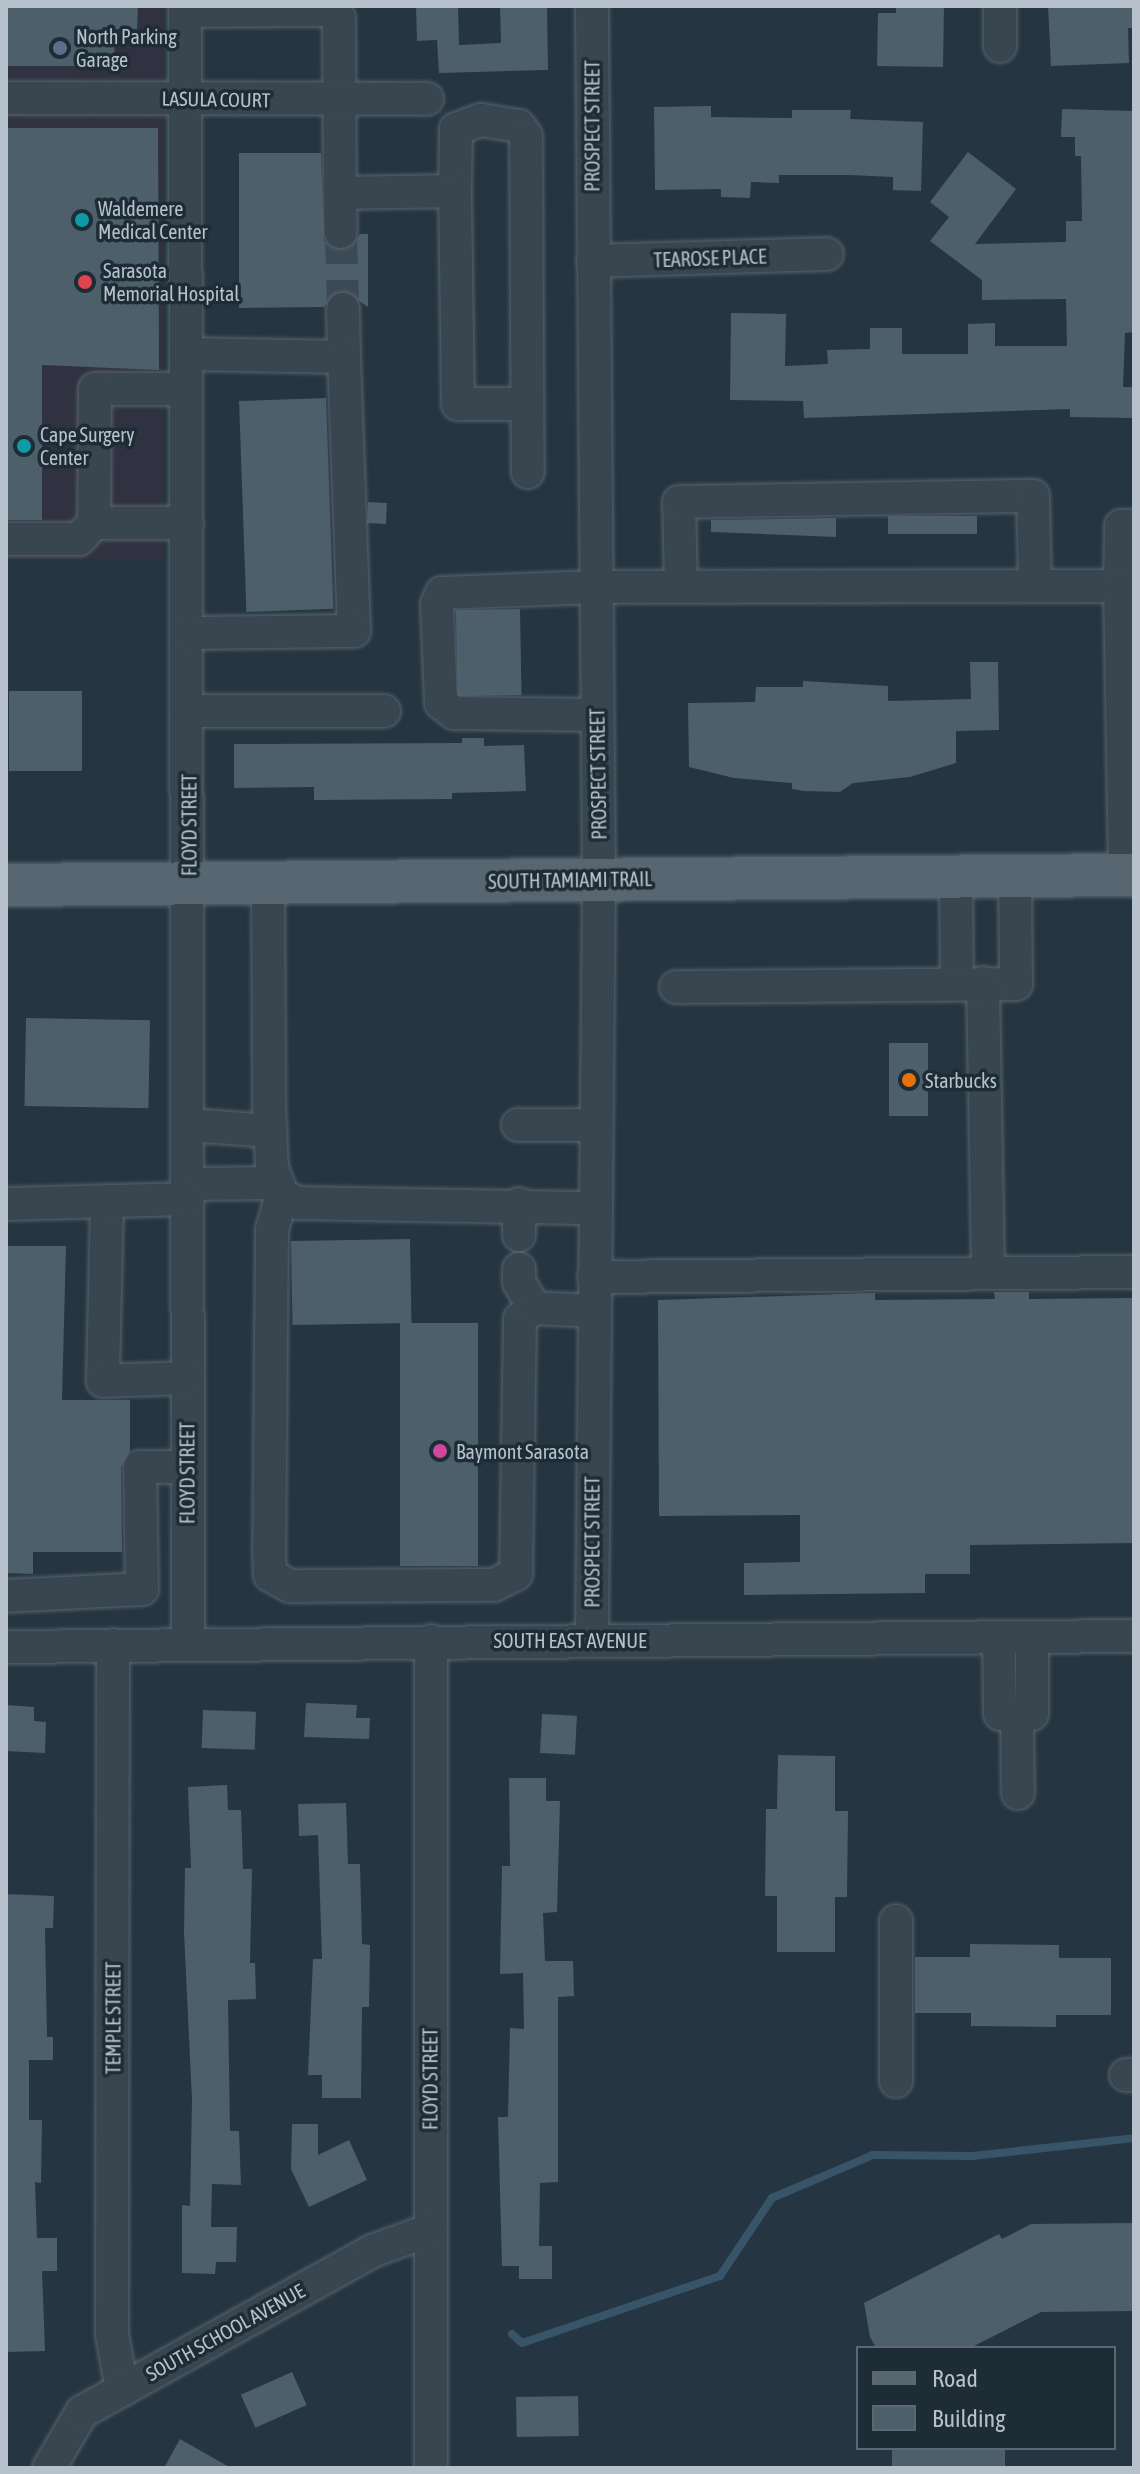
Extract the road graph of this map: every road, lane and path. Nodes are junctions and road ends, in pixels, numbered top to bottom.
1 (592, 6) edge
2 (1000, 6) edge
3 (185, 9) edge
4 (1000, 46) dead end
5 (6, 98) edge
6 (185, 98) junction
7 (427, 99) dead end
8 (337, 102) junction
9 (455, 191) junction
10 (340, 193) junction
11 (341, 232) tunnel mouth
12 (827, 254) dead end
13 (593, 261) junction
14 (343, 309) tunnel mouth
15 (186, 354) junction
16 (344, 357) junction
17 (186, 389) junction
18 (527, 404) junction
19 (528, 472) dead end
20 (94, 523) junction
21 (187, 523) junction
22 (1127, 526) edge
23 (6, 539) edge
24 (1035, 586) junction
25 (1120, 586) junction
26 (596, 587) junction
27 (681, 587) junction
28 (188, 633) junction
29 (189, 711) junction
30 (384, 711) dead end
31 (597, 715) junction
32 (1128, 771) edge
33 (1130, 875) edge
34 (956, 876) junction
35 (1015, 876) junction
36 (599, 880) junction
37 (268, 883) junction
38 (190, 884) junction
39 (6, 885) edge
40 (970, 983) junction
41 (676, 987) dead end
42 (189, 1125) junction
43 (518, 1125) dead end
44 (596, 1125) junction
45 (270, 1131) junction
46 (280, 1189) junction
47 (188, 1192) junction
48 (107, 1201) junction
49 (6, 1204) edge
50 (594, 1208) junction
51 (519, 1269) dead end
52 (1134, 1272) edge
53 (988, 1273) junction
54 (594, 1277) junction
55 (534, 1308) junction
56 (593, 1311) junction
57 (187, 1378) junction
58 (186, 1467) junction
59 (6, 1596) edge
60 (1134, 1636) edge
61 (592, 1638) junction
62 (1032, 1638) junction
63 (999, 1639) junction
64 (431, 1641) junction
65 (188, 1643) junction
66 (113, 1645) junction
67 (6, 1647) edge
68 (1016, 1714) junction
69 (1018, 1793) dead end
70 (896, 1921) dead end
71 (896, 2081) dead end
72 (430, 2230) junction
73 (122, 2390) junction
74 (49, 2468) edge
75 (431, 2468) edge

1 - 13 street, PROSPECT STREET
2 - 4 street
3 - 6 street, FLOYD STREET
3 - 8 street
5 - 6 street, LASULA COURT
6 - 8 street, LASULA COURT
6 - 15 street, FLOYD STREET
7 - 8 street, LASULA COURT
8 - 10 street
9 - 10 street
9 - 18 street
9 - 18 street
10 - 11 street
12 - 13 street, TEAROSE PLACE
13 - 26 street, PROSPECT STREET
14 - 16 street
15 - 16 street
15 - 17 street, FLOYD STREET
16 - 28 street
17 - 20 street
17 - 21 street, FLOYD STREET
18 - 19 street
20 - 21 street
20 - 23 street
21 - 28 street, FLOYD STREET
22 - 25 street
24 - 25 street
24 - 27 street
24 - 27 street
25 - 32 street
26 - 27 street
26 - 31 street, PROSPECT STREET
26 - 31 street
28 - 29 street, FLOYD STREET
29 - 30 street
29 - 38 street, FLOYD STREET
31 - 36 street, PROSPECT STREET
32 - 33 street
33 - 35 main road, SOUTH TAMIAMI TRAIL
34 - 35 main road, SOUTH TAMIAMI TRAIL
34 - 36 main road, SOUTH TAMIAMI TRAIL
34 - 40 street
35 - 40 street
36 - 37 main road, SOUTH TAMIAMI TRAIL
36 - 44 street, PROSPECT STREET
37 - 38 main road, SOUTH TAMIAMI TRAIL
37 - 45 street
38 - 39 main road, SOUTH TAMIAMI TRAIL
38 - 42 street, FLOYD STREET
40 - 41 street
40 - 53 street
42 - 45 street
42 - 47 street, FLOYD STREET
43 - 44 street
44 - 50 street, PROSPECT STREET
45 - 46 street
46 - 47 street
46 - 50 street
46 - 55 street
47 - 48 street
47 - 57 street, FLOYD STREET
48 - 49 street
48 - 57 street
50 - 54 street, PROSPECT STREET
51 - 55 street
52 - 53 street
53 - 54 street
54 - 56 street, PROSPECT STREET
55 - 56 street
56 - 61 street, PROSPECT STREET
57 - 58 street, FLOYD STREET
58 - 59 street
58 - 65 street, FLOYD STREET
60 - 62 street, SOUTH EAST AVENUE
61 - 63 street, SOUTH EAST AVENUE
61 - 64 street, SOUTH EAST AVENUE
62 - 63 street, SOUTH EAST AVENUE
62 - 68 street
63 - 68 street
64 - 65 street, SOUTH EAST AVENUE
64 - 72 street, FLOYD STREET
65 - 66 street, SOUTH EAST AVENUE
66 - 67 street, SOUTH EAST AVENUE
66 - 73 street, TEMPLE STREET
68 - 69 street
70 - 71 street
72 - 73 street, SOUTH SCHOOL AVENUE
72 - 75 street, FLOYD STREET
73 - 74 street, SOUTH SCHOOL AVENUE

